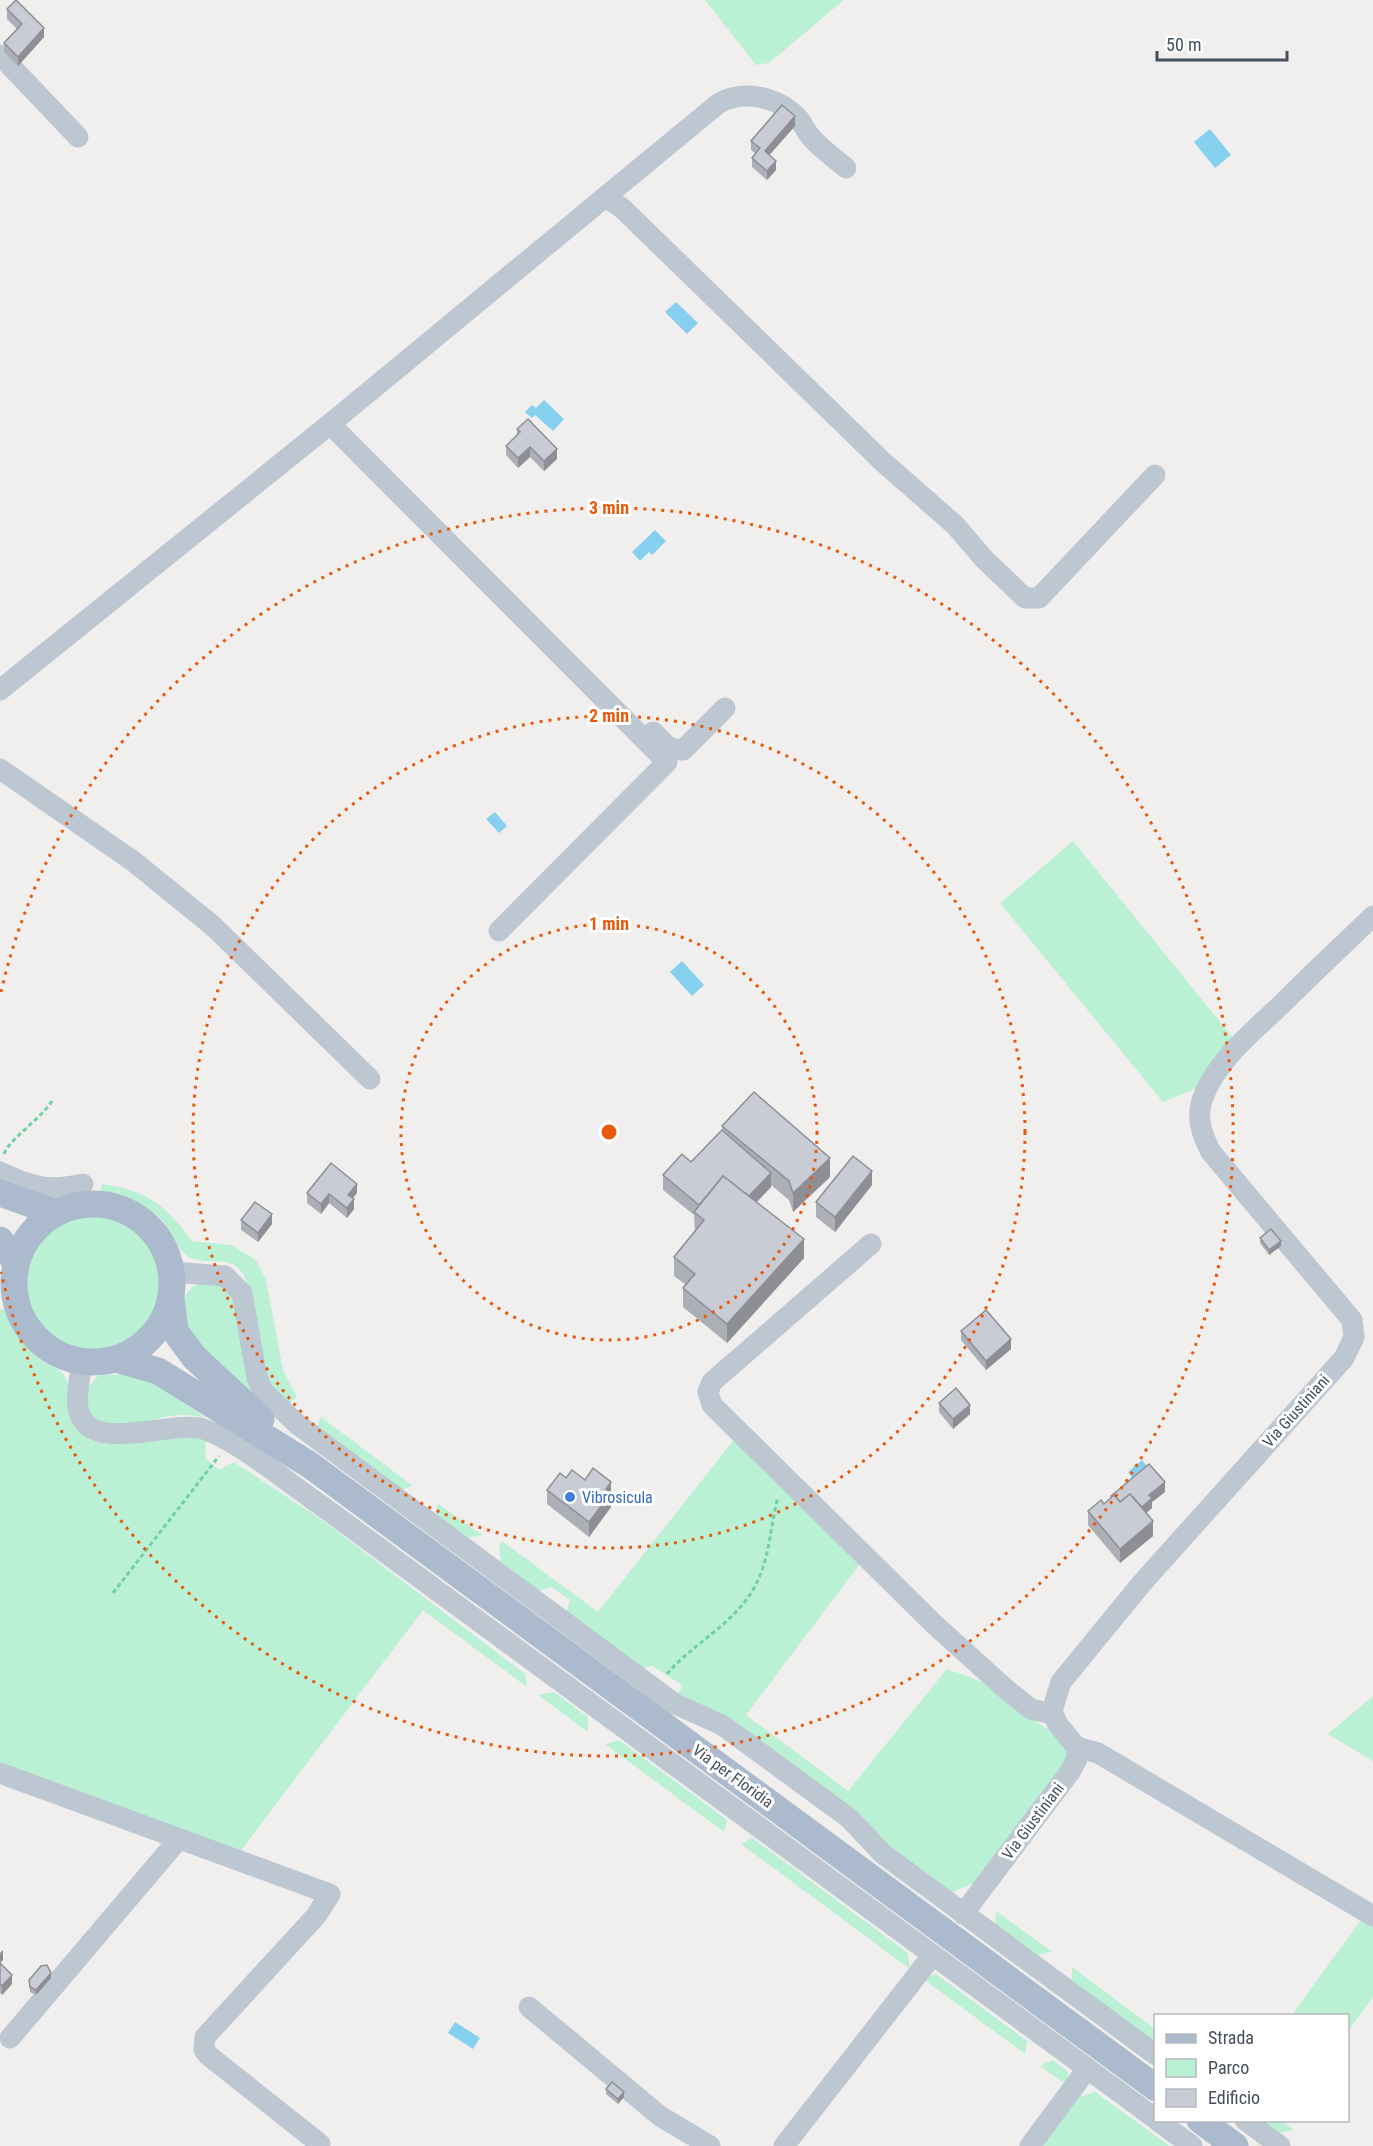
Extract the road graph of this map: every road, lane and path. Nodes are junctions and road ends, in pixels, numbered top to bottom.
1 (0, 55) edge
2 (78, 137) dead end
3 (846, 168) dead end
4 (605, 197) junction
5 (336, 420) junction
6 (1155, 474) dead end
7 (0, 690) edge
8 (725, 708) dead end
9 (0, 769) edge
10 (1373, 916) edge
11 (499, 931) dead end
12 (370, 1079) dead end
13 (52, 1101) dead end
14 (1, 1164) edge
15 (83, 1184) dead end
16 (0, 1193) edge
17 (56, 1212) junction
18 (0, 1240) edge
19 (871, 1244) dead end
20 (16, 1263) junction
21 (172, 1272) junction
22 (171, 1298) junction
23 (116, 1359) junction
24 (82, 1362) junction
25 (230, 1443) junction
26 (310, 1465) junction
27 (784, 1478) junction
28 (113, 1593) dead end
29 (655, 1689) junction
30 (1052, 1711) junction
31 (1077, 1747) junction
32 (0, 1773) edge
33 (178, 1840) junction
34 (963, 1914) junction
35 (1373, 1916) edge
36 (932, 1956) junction
37 (529, 2007) dead end
38 (10, 2038) dead end
39 (1154, 2054) edge
40 (1087, 2069) junction
41 (1154, 2087) edge
42 (1154, 2119) edge
43 (1159, 2122) edge
44 (1201, 2122) edge
45 (1246, 2122) edge
46 (320, 2144) dead end
47 (710, 2146) edge
48 (784, 2146) edge
49 (1030, 2146) edge
50 (1192, 2146) edge
51 (1235, 2146) edge
52 (1280, 2146) edge

1 - 2 street
3 - 4 street
4 - 5 street
4 - 6 street
5 - 7 street
5 - 8 street
5 - 11 street
9 - 12 street
10 - 30 street, Via Giustiniani
13 - 14 path
14 - 15 street
16 - 17 main road
17 - 20 main road
17 - 21 main road
18 - 20 main road
19 - 27 street
20 - 24 main road
21 - 22 main road
21 - 29 street
22 - 23 main road
22 - 26 main road
23 - 24 main road
23 - 26 main road
24 - 25 street
25 - 28 path
25 - 36 street
26 - 41 main road, Via per Floridia
27 - 29 path
27 - 30 street
29 - 34 street
30 - 31 street
31 - 34 street, Via Giustiniani
31 - 35 street
32 - 33 street
33 - 38 street
33 - 46 street
34 - 39 street
36 - 40 street
36 - 48 street
37 - 47 street
40 - 42 street
40 - 49 street
43 - 50 street
44 - 51 main road
45 - 52 street

